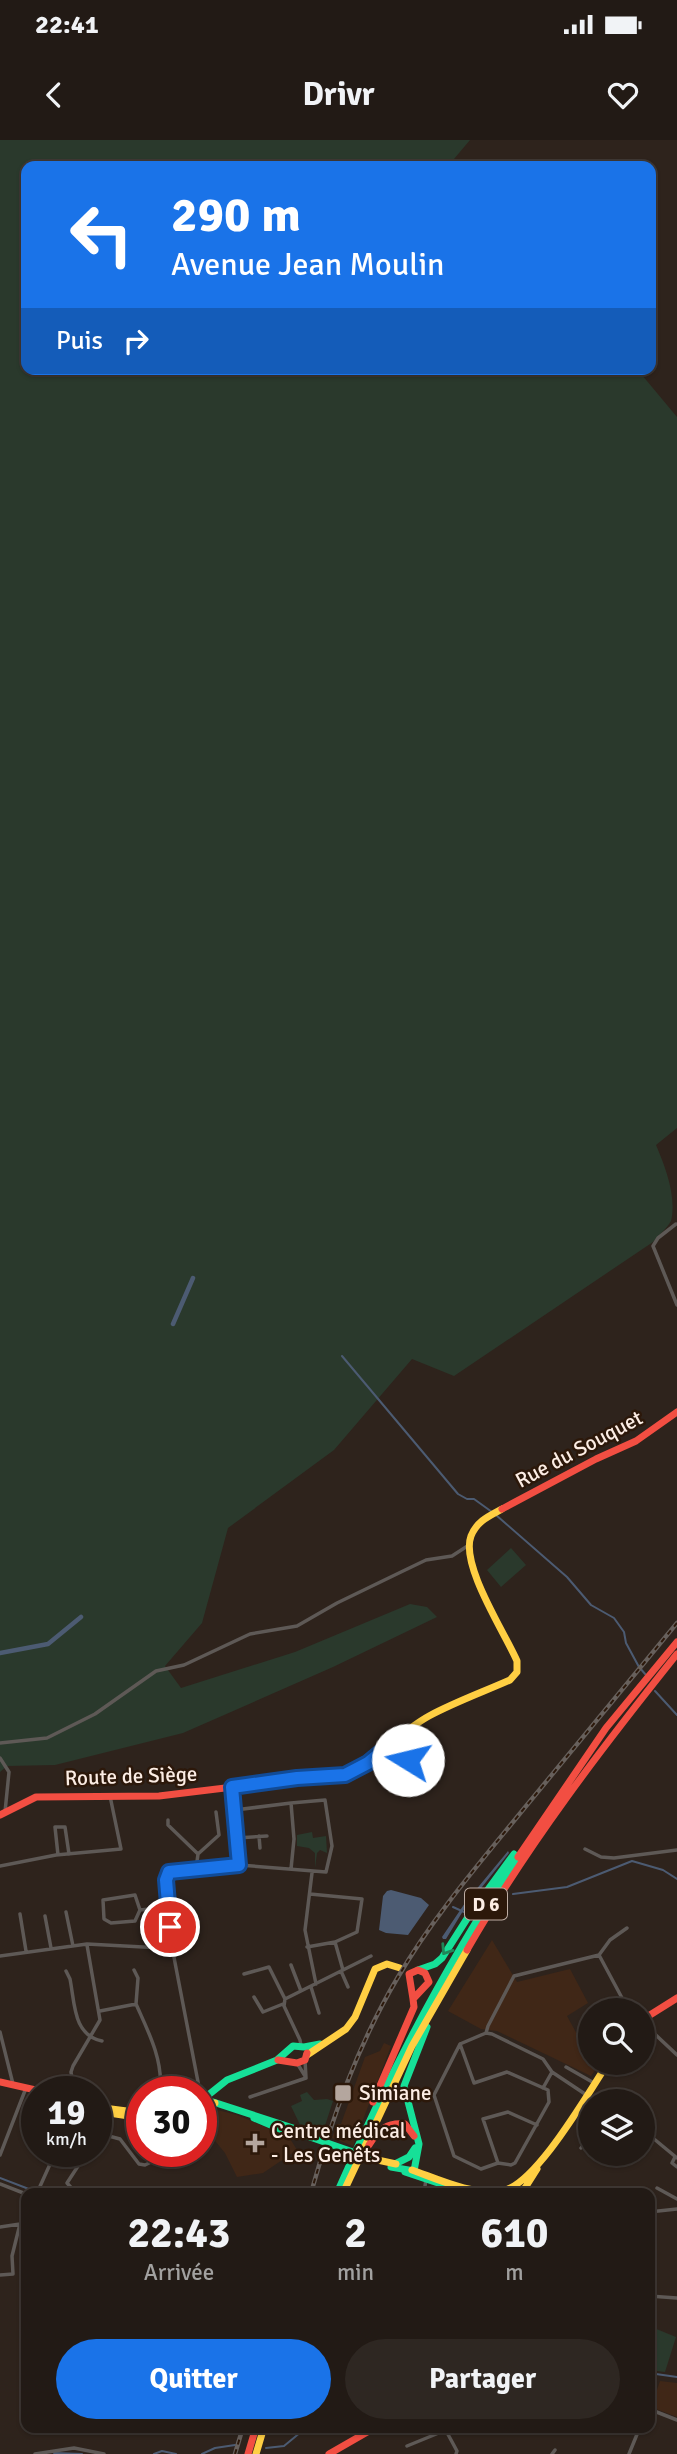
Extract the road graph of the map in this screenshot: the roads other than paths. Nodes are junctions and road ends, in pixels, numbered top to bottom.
1 (677, 1224) edge
2 (677, 1305) edge
3 (677, 1412) edge
4 (470, 1545) junction
5 (677, 1642) edge
6 (677, 1654) edge
7 (0, 1743) edge
8 (380, 1753) junction
9 (0, 1758) edge
10 (412, 1764) dead end
11 (574, 1775) junction
12 (232, 1787) junction
13 (110, 1796) junction
14 (291, 1803) junction
15 (234, 1810) junction
16 (216, 1812) dead end
17 (3, 1813) edge
18 (168, 1820) dead end
19 (259, 1836) junction
20 (267, 1836) dead end
21 (237, 1838) junction
22 (260, 1848) dead end
23 (584, 1849) dead end
24 (677, 1850) edge
25 (69, 1854) junction
26 (198, 1854) junction
27 (58, 1855) junction
28 (239, 1865) junction
29 (0, 1866) edge
30 (196, 1869) junction
31 (291, 1869) junction
32 (312, 1872) junction
33 (310, 1894) junction
34 (169, 1907) junction
35 (139, 1910) junction
36 (66, 1912) dead end
37 (20, 1914) dead end
38 (45, 1916) dead end
39 (627, 1928) dead end
40 (335, 1942) junction
41 (87, 1944) junction
42 (73, 1946) junction
43 (172, 1947) junction
44 (307, 1947) junction
45 (51, 1948) junction
46 (26, 1951) junction
47 (599, 1955) junction
48 (0, 1956) edge
49 (370, 1956) dead end
50 (291, 1965) dead end
51 (134, 1970) dead end
52 (342, 1970) junction
53 (418, 1970) junction
54 (66, 1971) dead end
55 (405, 1971) junction
56 (244, 1975) dead end
57 (316, 1984) junction
58 (311, 1987) junction
59 (348, 1987) dead end
60 (445, 1988) junction
61 (302, 1991) junction
62 (254, 1997) dead end
63 (622, 1998) edge
64 (677, 1998) edge
65 (413, 1999) junction
66 (284, 2002) junction
67 (136, 2004) junction
68 (100, 2011) junction
69 (655, 2012) edge
70 (319, 2013) dead end
71 (0, 2032) edge
72 (486, 2034) junction
73 (655, 2034) edge
74 (91, 2039) junction
75 (102, 2041) dead end
76 (460, 2044) junction
77 (299, 2054) junction
78 (677, 2055) edge
79 (566, 2067) dead end
80 (552, 2072) junction
81 (600, 2075) edge
82 (72, 2076) edge
83 (158, 2076) edge
84 (197, 2076) edge
85 (306, 2078) junction
86 (594, 2083) junction
87 (7, 2085) edge
88 (217, 2088) edge
89 (543, 2088) junction
90 (580, 2089) edge
91 (590, 2089) edge
92 (250, 2097) dead end
93 (21, 2102) edge
94 (217, 2104) edge
95 (578, 2106) edge
96 (242, 2112) junction
97 (266, 2119) junction
98 (537, 2125) junction
99 (280, 2128) junction
100 (296, 2129) junction
101 (112, 2137) edge
102 (310, 2137) junction
103 (655, 2140) edge
104 (126, 2147) edge
105 (0, 2155) edge
106 (676, 2158) edge
107 (498, 2163) junction
108 (393, 2165) junction
109 (48, 2167) edge
110 (77, 2167) edge
111 (677, 2167) edge
112 (414, 2171) junction
113 (425, 2177) junction
114 (0, 2184) edge
115 (39, 2188) edge
116 (72, 2188) edge
117 (344, 2188) edge
118 (344, 2188) edge
119 (344, 2188) edge
120 (344, 2188) edge
121 (424, 2188) edge
122 (455, 2188) edge
123 (472, 2188) edge
124 (518, 2188) edge
125 (657, 2188) dead end
126 (21, 2192) edge
127 (677, 2199) edge
128 (677, 2209) edge
129 (655, 2212) edge
130 (20, 2224) joint
131 (0, 2227) edge
132 (0, 2275) edge
133 (655, 2296) edge
134 (677, 2298) edge
135 (655, 2411) edge
136 (677, 2420) edge
137 (254, 2433) edge
138 (262, 2433) edge
139 (366, 2433) edge
140 (436, 2433) edge
141 (447, 2433) edge
142 (638, 2433) edge
143 (407, 2446) dead end
144 (35, 2454) edge
145 (104, 2454) edge
146 (248, 2454) edge
147 (256, 2454) edge
148 (329, 2454) edge
149 (456, 2454) edge
150 (629, 2454) edge

1 - 2 street
3 - 4 main road, Rue du Souquet
4 - 7 street
4 - 8 main road, Route de Siège
5 - 11 main road, D 6
6 - 60 main road, D 6
8 - 10 street
8 - 12 main road, Route de Siège
9 - 17 street
11 -> 53 main road
11 - 117 main road, D 6
12 - 13 main road, Route de Siège
12 - 15 street
13 - 17 main road, Route de Siège
13 - 25 street
14 - 15 street
14 - 31 street
14 - 32 street
15 - 21 street
16 - 26 street
18 - 26 street
19 - 20 street
19 - 21 street
19 - 22 street
21 - 28 street
23 - 24 street
25 - 27 street
25 - 27 street
26 - 30 street
27 - 29 street
28 - 30 street
28 - 31 street
30 - 34 street
31 - 32 street
32 - 33 street
33 - 40 street
33 - 44 street
34 - 35 street
34 - 43 street
35 - 35 street
36 - 42 street
37 - 46 street
38 - 45 street
39 - 47 street
40 - 44 street
40 - 52 street
41 - 42 street
41 - 43 street
41 - 68 street
42 - 45 street
43 - 84 street
44 - 57 street
45 - 46 street
46 - 48 street
47 - 63 street
47 - 72 street
49 - 52 street
50 - 61 street
51 - 67 street
52 - 57 street
52 - 59 street
53 - 55 main road
53 - 65 main road
54 - 74 street
55 - 65 main road
55 - 77 main road
56 - 66 street
57 - 58 street
58 - 61 street
58 - 70 street
60 - 112 main road, D 6
60 - 118 main road, D 6
61 - 66 street
62 - 66 street
64 - 69 main road
65 - 119 main road
66 - 77 street
67 - 68 street
67 - 83 street
68 - 74 street
71 - 87 street
72 - 76 street
72 - 80 street
73 - 78 street
74 - 75 street
74 - 82 street
76 - 89 street
76 - 107 street
77 - 85 street
77 - 85 street
77 - 88 main road
79 - 86 street
80 - 89 street
80 - 90 street
81 - 86 main road
85 - 92 street
86 - 91 main road
89 - 98 street
93 - 105 street
94 - 96 main road
95 - 124 main road
96 - 97 main road
96 - 99 main road
97 - 99 main road
97 - 100 main road
98 - 107 street
98 - 107 street
99 - 100 street
99 - 102 main road
100 - 102 main road
101 - 104 street
102 - 108 main road, bridge
103 - 106 street
106 - 111 street
108 - 112 main road
108 - 113 main road
108 - 120 main road
109 - 115 street
110 - 116 street
112 - 113 main road
113 - 121 street
113 - 122 main road
113 - 123 main road
114 - 126 street
125 - 127 street
128 - 129 street
130 - 131 street
130 - 132 street
133 - 134 street
135 - 136 street
137 - 146 main road
138 - 147 main road
139 - 148 main road
140 - 143 street
141 - 149 street
142 - 150 street
144 - 145 street

